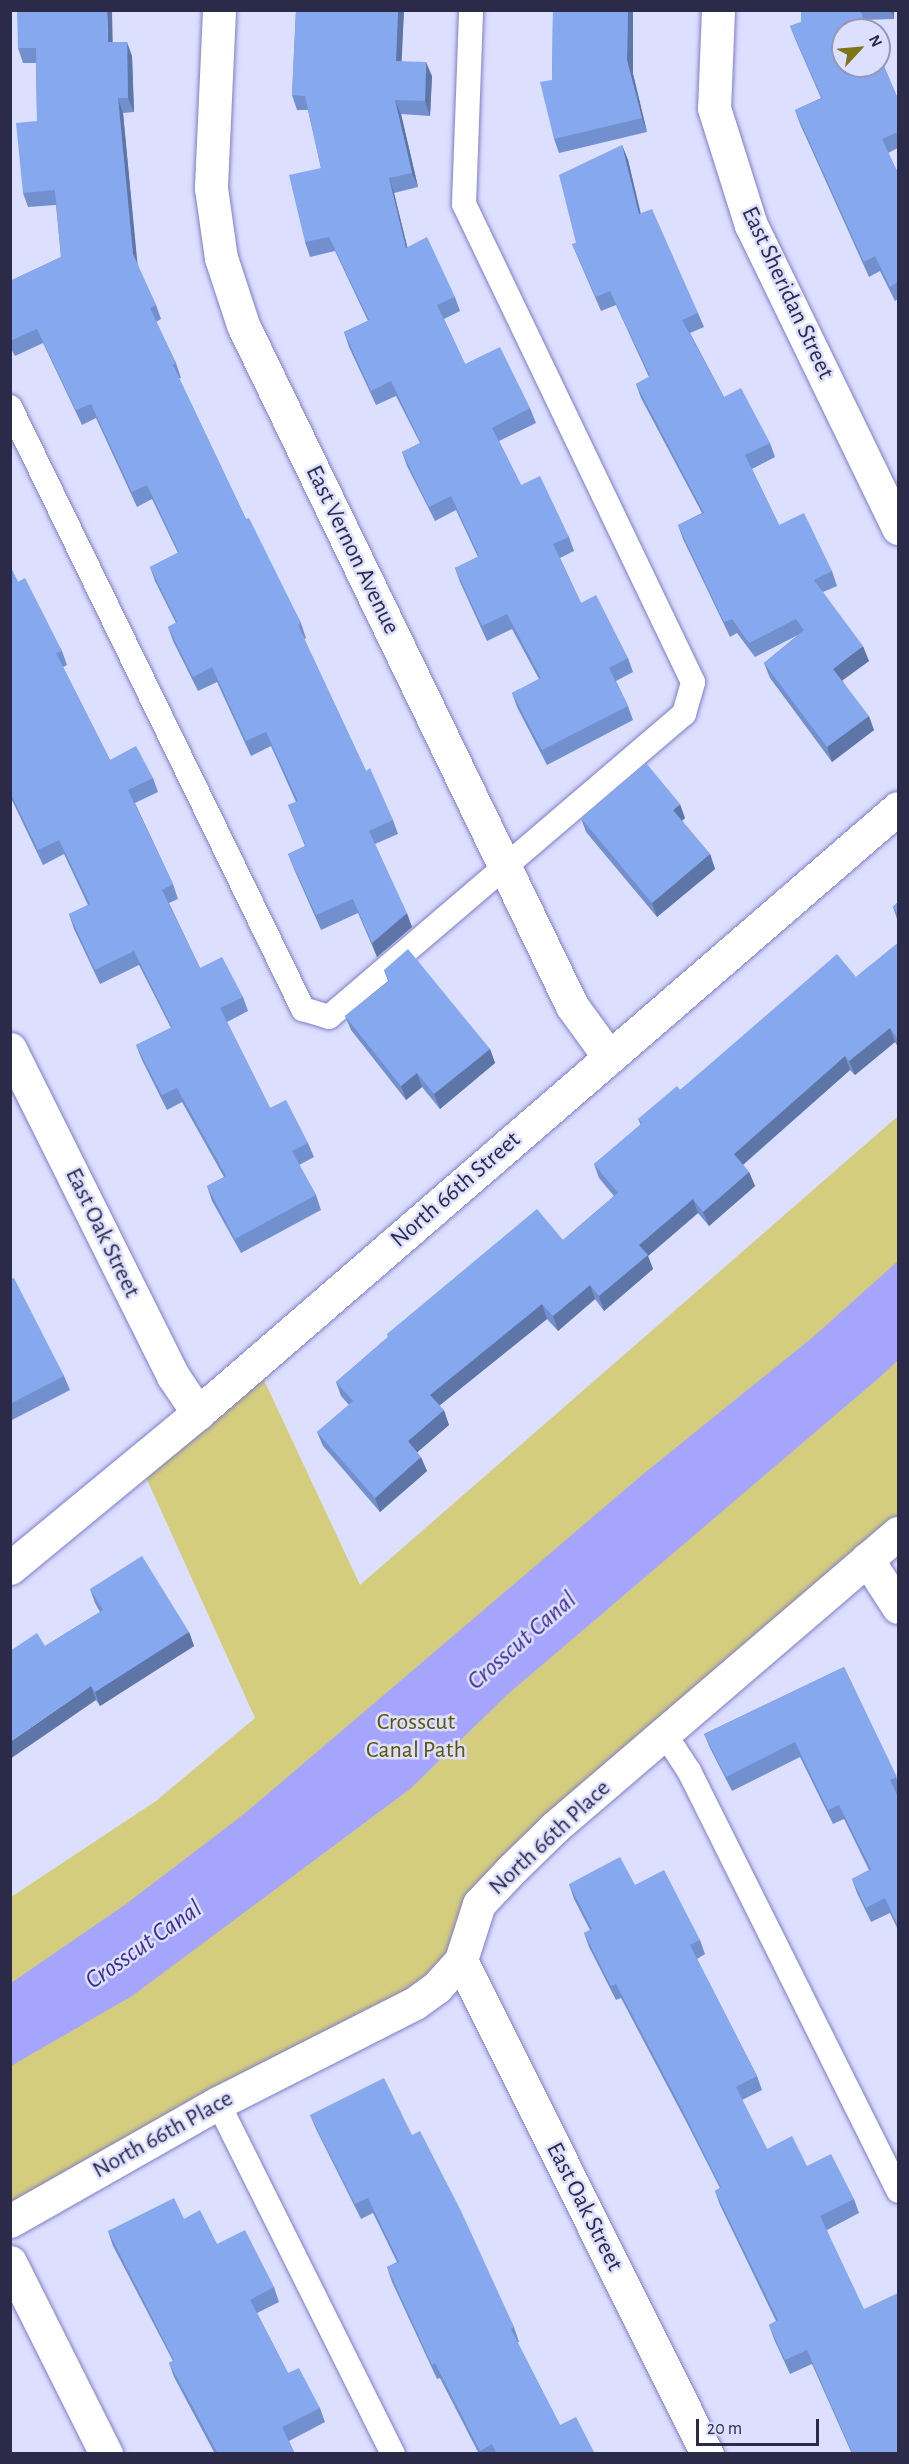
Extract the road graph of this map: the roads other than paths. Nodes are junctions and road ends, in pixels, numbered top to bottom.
1 (219, 10) edge
2 (471, 10) edge
3 (718, 10) edge
4 (10, 407) edge
5 (898, 528) edge
6 (898, 808) edge
7 (506, 870) junction
8 (10, 1049) edge
9 (609, 1057) junction
10 (198, 1413) junction
11 (898, 1533) edge
12 (867, 1559) junction
13 (10, 1568) edge
14 (898, 1607) edge
15 (666, 1736) junction
16 (461, 1960) junction
17 (218, 2103) junction
18 (898, 2191) edge
19 (10, 2221) edge
20 (10, 2262) edge
21 (106, 2454) edge
22 (393, 2454) edge
23 (707, 2454) edge

1 - 7 street, East Vernon Avenue
2 - 7 lane
3 - 5 street, East Sheridan Street
4 - 7 lane
6 - 9 street, North 66th Street
7 - 9 street, East Vernon Avenue
8 - 10 street, East Oak Street
9 - 10 street, North 66th Street
10 - 13 street, North 66th Street
11 - 12 street, North 66th Place
12 - 14 street
12 - 15 street, North 66th Place
15 - 16 street, North 66th Place
15 - 18 lane
16 - 17 street, North 66th Place
16 - 23 street, East Oak Street
17 - 19 street, North 66th Place
17 - 22 lane
20 - 21 street

